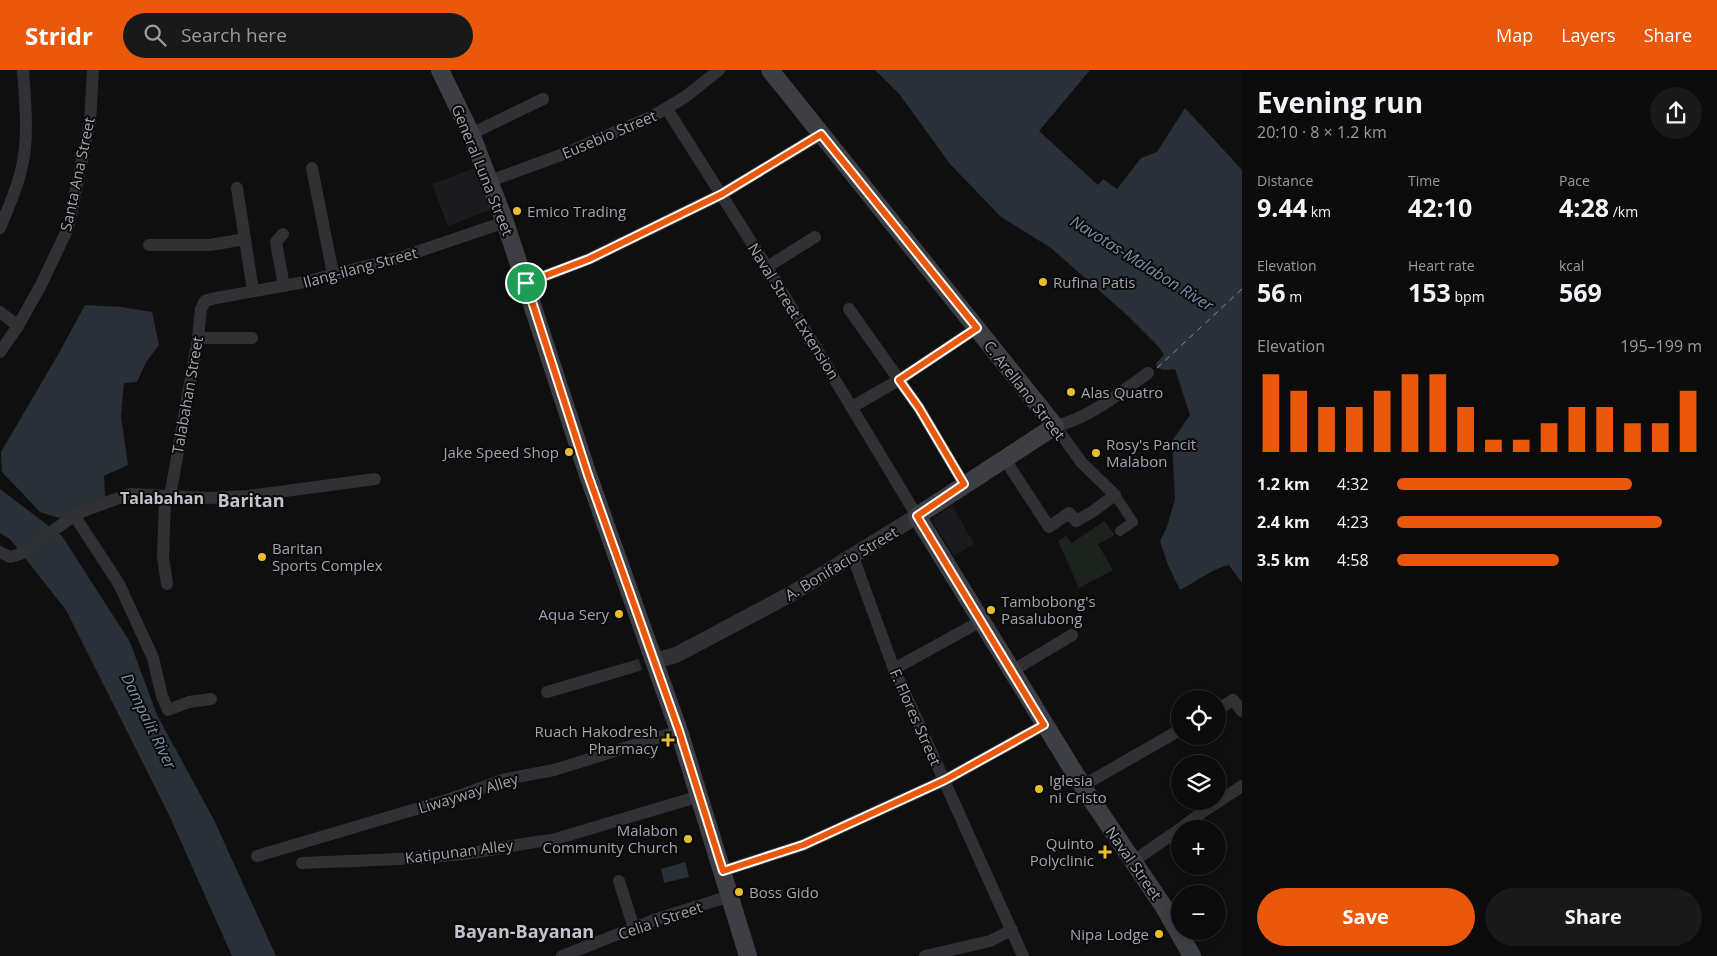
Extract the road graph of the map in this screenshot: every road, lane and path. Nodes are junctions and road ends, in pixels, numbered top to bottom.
1 (24, 70) edge
2 (93, 70) edge
3 (719, 70) edge
4 (770, 70) edge
5 (444, 71) edge
6 (543, 99) dead end
7 (667, 109) junction
8 (471, 134) junction
9 (821, 134) junction
10 (312, 168) dead end
11 (490, 181) junction
12 (237, 188) dead end
13 (722, 194) junction
14 (505, 222) junction
15 (0, 228) edge
16 (283, 234) dead end
17 (815, 237) dead end
18 (245, 239) junction
19 (149, 245) dead end
20 (766, 267) junction
21 (333, 274) junction
22 (526, 283) junction
23 (284, 286) junction
24 (253, 291) junction
25 (211, 299) joint
26 (849, 308) dead end
27 (0, 312) edge
28 (18, 326) junction
29 (977, 328) junction
30 (198, 338) junction
31 (252, 338) dead end
32 (0, 352) edge
33 (1148, 373) dead end
34 (899, 380) junction
35 (852, 407) junction
36 (1054, 426) junction
37 (1004, 458) junction
38 (375, 479) dead end
39 (964, 484) junction
40 (1115, 495) junction
41 (168, 496) junction
42 (74, 515) junction
43 (917, 516) junction
44 (1120, 531) dead end
45 (0, 552) edge
46 (853, 557) junction
47 (167, 584) dead end
48 (981, 621) junction
49 (1072, 635) dead end
50 (651, 662) junction
51 (628, 668) tunnel mouth
52 (894, 669) junction
53 (1012, 671) junction
54 (547, 692) dead end
55 (211, 699) dead end
56 (1226, 704) edge
57 (1242, 712) edge
58 (1044, 725) junction
59 (679, 731) junction
60 (1171, 735) edge
61 (945, 780) junction
62 (1082, 786) junction
63 (1242, 786) edge
64 (700, 796) junction
65 (1192, 820) edge
66 (1171, 835) edge
67 (257, 856) dead end
68 (1132, 862) junction
69 (302, 863) dead end
70 (723, 871) junction
71 (619, 881) dead end
72 (730, 896) junction
73 (634, 928) junction
74 (1012, 930) junction
75 (562, 956) edge
76 (748, 956) edge
77 (924, 956) edge
78 (1024, 956) edge
79 (1192, 956) edge

1 - 15 street
2 - 28 street, Santa Ana Street
3 - 7 street, Eusebio Street
4 - 9 main road, C. Arellano Street
5 - 8 main road, General Luna Street
6 - 8 street
7 - 11 street, Eusebio Street
7 - 13 street, Naval Street Extension
8 - 11 main road, General Luna Street
9 - 13 street
9 - 29 main road, C. Arellano Street
10 - 21 street
11 - 14 main road, General Luna Street
12 - 18 street
13 - 20 street, Naval Street Extension
13 - 22 street
14 - 21 street, Ilang-ilang Street
14 - 22 main road, General Luna Street
16 - 23 street
17 - 20 street
18 - 19 street
18 - 24 street
20 - 35 street, Naval Street Extension
21 - 23 street, Ilang-ilang Street
22 - 50 main road, General Luna Street
23 - 24 street, Ilang-ilang Street
24 - 25 street, Ilang-ilang Street
25 - 30 street, Talabahan Street
26 - 34 street
27 - 28 street
28 - 32 street, Santa Ana Street
29 - 34 street
29 - 36 main road, C. Arellano Street
30 - 31 street
30 - 41 street, Talabahan Street
33 - 36 street, A. Bonifacio Street
34 - 35 street
34 - 39 street
35 - 43 street, Naval Street Extension
36 - 37 main road, A. Bonifacio Street
36 - 40 street, C. Arellano Street
37 - 39 main road, A. Bonifacio Street
37 - 40 street
38 - 41 street
39 - 43 main road, A. Bonifacio Street
40 - 44 street
41 - 42 street
41 - 47 street, Talabahan Street
42 - 45 street
42 - 55 street
43 - 46 street, A. Bonifacio Street
43 - 48 main road, Naval Street
46 - 50 street, A. Bonifacio Street
46 - 52 street, F. Flores Street
48 - 52 street
48 - 53 main road, Naval Street
49 - 53 street
50 - 59 main road, General Luna Street
51 - 54 street
52 - 61 street, F. Flores Street
53 - 58 main road, Naval Street
56 - 57 street
58 - 61 street
58 - 62 main road, Naval Street
59 - 64 main road, General Luna Street
59 - 67 street, Liwayway Alley
60 - 62 street
61 - 70 street
61 - 74 street, F. Flores Street
62 - 68 main road, Naval Street
63 - 65 street
64 - 69 street, Katipunan Alley
64 - 70 main road, General Luna Street
66 - 68 street
68 - 79 main road, Naval Street
70 - 72 main road, General Luna Street
71 - 73 street
72 - 73 street, Celia I Street
72 - 76 main road, General Luna Street
73 - 75 street, Celia I Street
74 - 77 street
74 - 78 street, F. Flores Street

